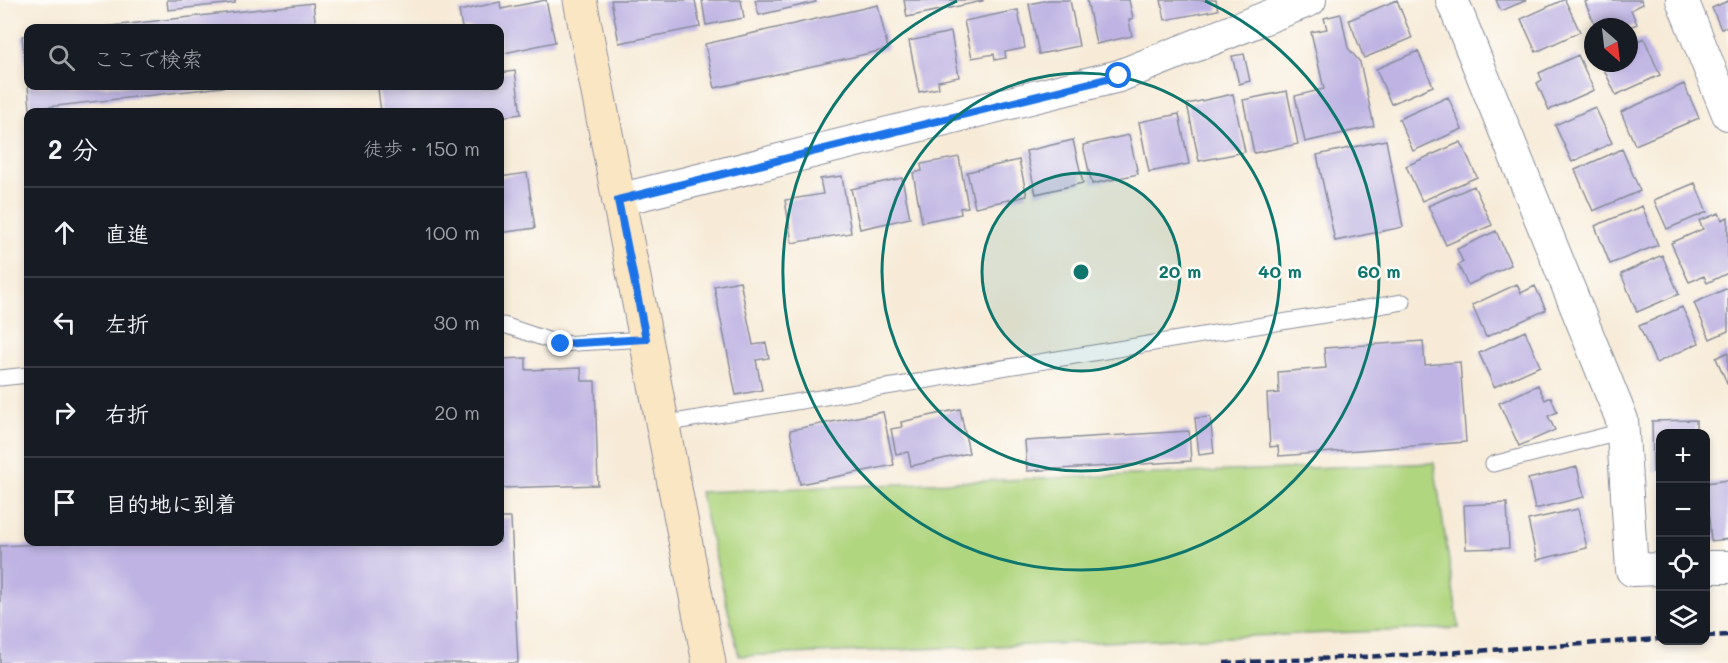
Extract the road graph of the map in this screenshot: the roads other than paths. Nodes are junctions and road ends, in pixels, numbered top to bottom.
1 (580, 0) edge
2 (1310, 0) edge
3 (1452, 0) edge
4 (1682, 0) edge
5 (1254, 10) edge
6 (1728, 114) edge
7 (618, 200) junction
8 (1403, 302) dead end
9 (504, 325) edge
10 (646, 339) junction
11 (24, 375) edge
12 (0, 378) edge
13 (662, 424) junction
14 (1623, 431) junction
15 (1493, 464) dead end
16 (1710, 567) edge
17 (1728, 567) edge
18 (1656, 569) edge
19 (709, 663) edge

1 - 7 street
2 - 5 street
3 - 14 street
4 - 6 street
5 - 7 street
7 - 10 street
8 - 13 lane
9 - 10 lane
10 - 13 street
11 - 12 lane
13 - 19 street
14 - 15 lane
14 - 18 street
16 - 17 street

